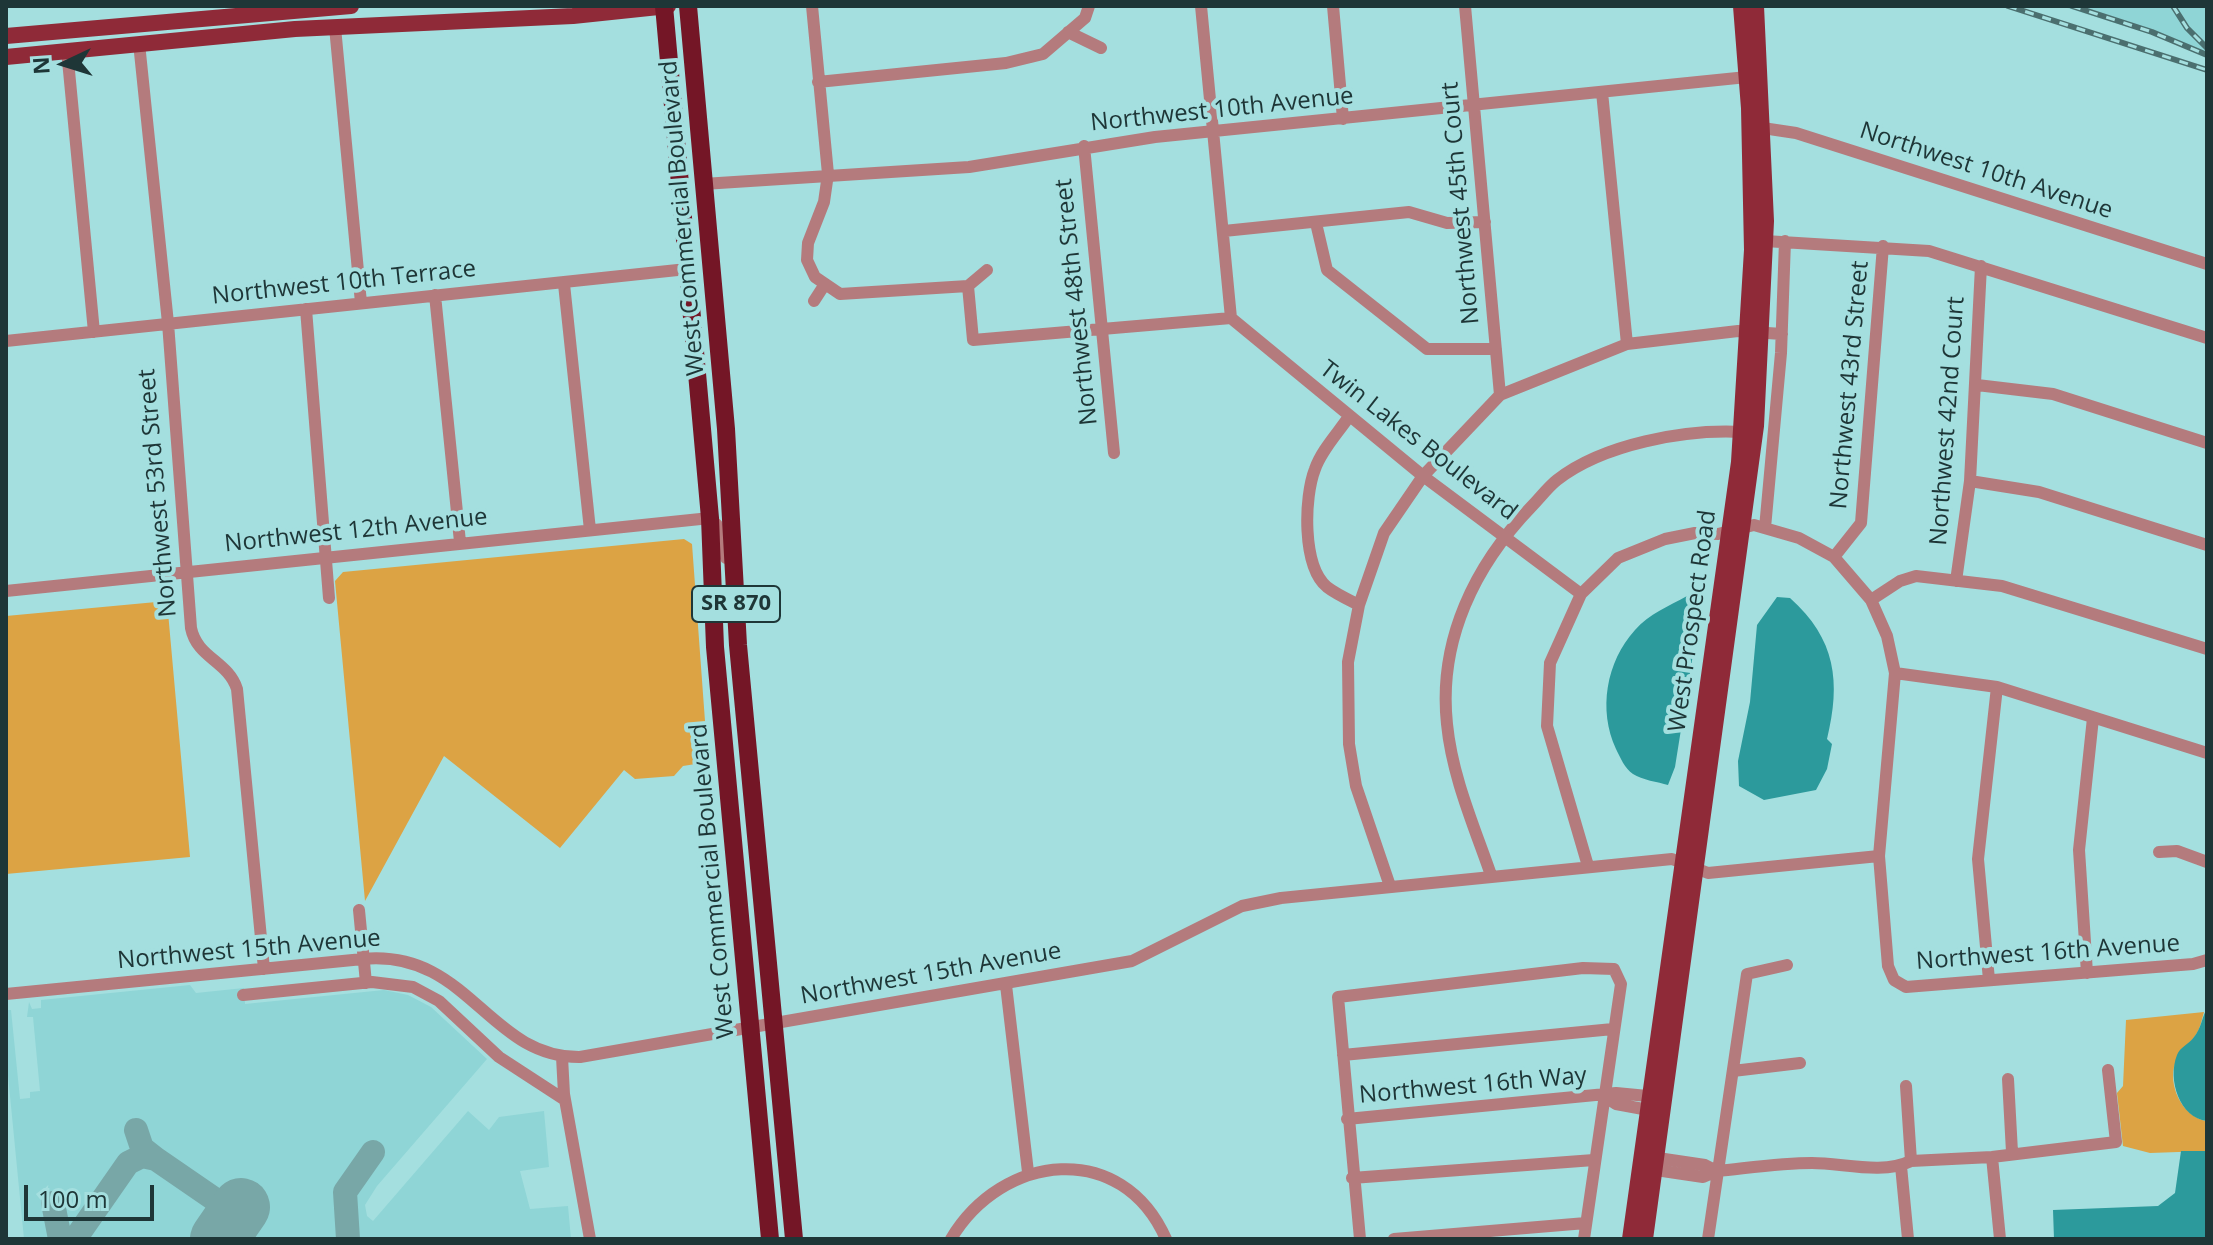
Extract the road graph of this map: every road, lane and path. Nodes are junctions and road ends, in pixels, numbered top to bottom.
1 (351, 6) edge
2 (665, 6) edge
3 (688, 6) edge
4 (812, 6) edge
5 (1089, 6) edge
6 (1201, 6) edge
7 (1333, 6) edge
8 (1465, 6) edge
9 (1741, 6) edge
10 (1756, 6) edge
11 (318, 7) edge
12 (162, 21) junction
13 (335, 27) junction
14 (295, 29) junction
15 (1068, 32) junction
16 (6, 36) edge
17 (139, 43) junction
18 (1101, 48) dead end
19 (67, 50) junction
20 (6, 57) edge
21 (1747, 77) junction
22 (818, 82) junction
23 (1602, 92) junction
24 (1475, 105) junction
25 (1343, 119) junction
26 (1757, 127) junction
27 (1212, 131) junction
28 (1084, 146) junction
29 (828, 174) junction
30 (703, 184) junction
31 (1485, 222) junction
32 (1316, 223) junction
33 (1224, 231) junction
34 (1765, 241) junction
35 (1785, 241) junction
36 (1883, 246) junction
37 (2207, 264) edge
38 (1981, 266) junction
39 (687, 269) junction
40 (987, 270) dead end
41 (564, 284) junction
42 (825, 284) junction
43 (968, 286) junction
44 (435, 295) junction
45 (814, 301) dead end
46 (361, 303) junction
47 (306, 309) junction
48 (1231, 318) junction
49 (168, 323) junction
50 (1101, 331) junction
51 (94, 332) junction
52 (1756, 332) junction
53 (1782, 334) junction
54 (2207, 338) edge
55 (6, 341) edge
56 (1627, 344) junction
57 (1496, 349) junction
58 (695, 350) junction
59 (1977, 385) junction
60 (1500, 395) junction
61 (1348, 418) junction
62 (1742, 432) junction
63 (2207, 443) edge
64 (1114, 453) dead end
65 (1423, 476) junction
66 (1970, 481) junction
67 (729, 488) junction
68 (710, 518) junction
69 (1765, 528) junction
70 (590, 530) junction
71 (1737, 530) junction
72 (1502, 537) junction
73 (460, 542) junction
74 (2207, 545) edge
75 (327, 556) junction
76 (1834, 557) junction
77 (187, 571) junction
78 (1956, 581) junction
79 (6, 591) edge
80 (1581, 594) junction
81 (329, 598) dead end
82 (1871, 600) junction
83 (1359, 605) junction
84 (736, 617) junction
85 (2207, 649) edge
86 (1895, 673) junction
87 (1997, 687) junction
88 (2093, 718) junction
89 (2207, 753) edge
90 (2159, 852) dead end
91 (1879, 856) junction
92 (2207, 862) edge
93 (1588, 866) junction
94 (1690, 866) junction
95 (1491, 875) junction
96 (1390, 886) junction
97 (359, 910) dead end
98 (363, 959) junction
99 (2207, 960) edge
100 (1787, 965) dead end
101 (264, 969) junction
102 (2087, 973) junction
103 (1989, 980) junction
104 (366, 983) junction
105 (1006, 985) junction
106 (6, 994) edge
107 (243, 995) dead end
108 (774, 1023) junction
109 (751, 1028) junction
110 (1613, 1029) junction
111 (1343, 1055) junction
112 (562, 1057) junction
113 (1800, 1063) dead end
114 (2108, 1070) dead end
115 (1733, 1071) junction
116 (2008, 1079) dead end
117 (1906, 1086) dead end
118 (1604, 1096) junction
119 (565, 1100) junction
120 (1657, 1104) junction
121 (1347, 1119) junction
122 (2012, 1152) junction
123 (1992, 1157) junction
124 (1594, 1160) junction
125 (1648, 1163) junction
126 (1906, 1163) junction
127 (1717, 1171) junction
128 (1028, 1172) junction
129 (1352, 1178) junction
130 (1586, 1223) junction
131 (590, 1239) edge
132 (773, 1239) edge
133 (794, 1239) edge
134 (951, 1239) edge
135 (1166, 1239) edge
136 (1360, 1239) edge
137 (1394, 1239) edge
138 (1584, 1239) edge
139 (1630, 1239) edge
140 (1645, 1239) edge
141 (1708, 1239) edge
142 (1908, 1239) edge
143 (2000, 1239) edge

1 - 11 main road
1 - 13 main road
2 - 13 main road
2 - 39 highway, West Commercial Boulevard / SR 870
3 - 30 highway, West Commercial Boulevard / SR 870
4 - 22 street
5 - 15 street
6 - 27 street
7 - 25 street
8 - 24 street, Northwest 45th Court
9 - 21 main road, West Prospect Road
10 - 26 main road, West Prospect Road
11 - 12 main road
11 - 14 main road
12 - 16 main road
12 - 17 main road
13 - 14 main road
13 - 46 street
14 - 17 main road
15 - 18 street
15 - 22 street
17 - 19 main road
17 - 49 street, Northwest 53rd Street
19 - 20 main road
19 - 51 street
21 - 23 street, Northwest 10th Avenue
21 - 26 main road, West Prospect Road
22 - 29 street
23 - 24 street, Northwest 10th Avenue
23 - 56 street
24 - 25 street, Northwest 10th Avenue
24 - 31 street, Northwest 45th Court
25 - 27 street, Northwest 10th Avenue
26 - 34 main road, West Prospect Road
26 - 37 street, Northwest 10th Avenue
26 - 52 main road, West Prospect Road
27 - 28 street, Northwest 10th Avenue
27 - 33 street
28 - 29 street, Northwest 10th Avenue
28 - 50 street, Northwest 48th Street
29 - 30 street, Northwest 10th Avenue
29 - 42 street
30 - 67 highway, West Commercial Boulevard / SR 870
31 - 32 street
31 - 57 street, Northwest 45th Court
32 - 33 street
32 - 57 street
33 - 48 street
34 - 35 street
34 - 52 main road, West Prospect Road
35 - 36 street
35 - 53 street
36 - 38 street
36 - 76 street, Northwest 43rd Street
38 - 54 street
38 - 59 street, Northwest 42nd Court
39 - 41 street, Northwest 10th Terrace
39 - 58 highway, West Commercial Boulevard / SR 870
40 - 43 street
41 - 44 street, Northwest 10th Terrace
41 - 70 street
42 - 43 street
42 - 45 street
43 - 50 street
44 - 46 street, Northwest 10th Terrace
44 - 73 street
46 - 47 street, Northwest 10th Terrace
47 - 49 street, Northwest 10th Terrace
47 - 75 street
48 - 50 street
48 - 61 street, Twin Lakes Boulevard
49 - 51 street, Northwest 10th Terrace
49 - 77 street, Northwest 53rd Street
50 - 64 street, Northwest 48th Street
51 - 55 street, Northwest 10th Terrace
52 - 53 street
52 - 56 street
52 - 62 main road, West Prospect Road
52 - 71 main road, West Prospect Road
53 - 69 street
56 - 60 street
57 - 60 street, Northwest 45th Court
58 - 67 highway
58 - 68 highway, West Commercial Boulevard / SR 870
59 - 63 street
59 - 66 street, Northwest 42nd Court
60 - 65 street
61 - 65 street, Twin Lakes Boulevard
61 - 83 street
62 - 71 main road, West Prospect Road
62 - 72 street
65 - 72 street, Twin Lakes Boulevard
65 - 83 street
66 - 74 street
66 - 78 street, Northwest 42nd Court
67 - 84 highway, West Commercial Boulevard / SR 870
68 - 70 street, Northwest 12th Avenue
68 - 84 street, West Commercial Boulevard
68 - 109 highway, West Commercial Boulevard / SR 870
69 - 71 street
69 - 76 street
70 - 73 street, Northwest 12th Avenue
71 - 80 street
71 - 94 main road, West Prospect Road
72 - 80 street, Twin Lakes Boulevard
72 - 95 street
73 - 75 street, Northwest 12th Avenue
75 - 77 street, Northwest 12th Avenue
75 - 81 street
76 - 82 street
77 - 79 street, Northwest 12th Avenue
77 - 101 street, Northwest 53rd Street
78 - 82 street
78 - 85 street
80 - 93 street
82 - 86 street
83 - 96 street
84 - 108 highway, West Commercial Boulevard / SR 870
86 - 87 street
86 - 91 street
87 - 88 street
87 - 103 street
88 - 89 street
88 - 102 street
90 - 92 street
91 - 94 street, Northwest 15th Avenue
91 - 103 street, Northwest 16th Avenue
93 - 94 street, Northwest 15th Avenue
93 - 95 street, Northwest 15th Avenue
94 - 120 main road, West Prospect Road
95 - 96 street, Northwest 15th Avenue
96 - 105 street, Northwest 15th Avenue
97 - 98 street
98 - 101 street, Northwest 15th Avenue
98 - 104 street
98 - 112 street, Northwest 15th Avenue
99 - 102 street, Northwest 16th Avenue
100 - 115 street
101 - 106 street, Northwest 15th Avenue
102 - 103 street, Northwest 16th Avenue
104 - 107 street
104 - 119 street
105 - 108 street, Northwest 15th Avenue
105 - 128 street
108 - 109 street, Northwest 15th Avenue
108 - 133 highway, West Commercial Boulevard / SR 870
109 - 112 street, Northwest 15th Avenue
109 - 132 highway, West Commercial Boulevard / SR 870
110 - 111 street
110 - 111 street
110 - 118 street
111 - 121 street
112 - 119 street
113 - 115 street
114 - 122 street
115 - 127 street
116 - 122 street
117 - 126 street
118 - 120 street, Northwest 16th Way
118 - 121 street, Northwest 16th Way
118 - 124 street
119 - 131 street
120 - 125 main road, West Prospect Road
121 - 129 street
122 - 123 street
123 - 126 street
123 - 143 street
124 - 129 street
124 - 130 street
125 - 127 street
125 - 139 main road, West Prospect Road
125 - 140 main road, West Prospect Road
126 - 127 street
126 - 142 street
127 - 141 street
128 - 134 street
128 - 135 street
129 - 136 street
130 - 137 street
130 - 138 street

